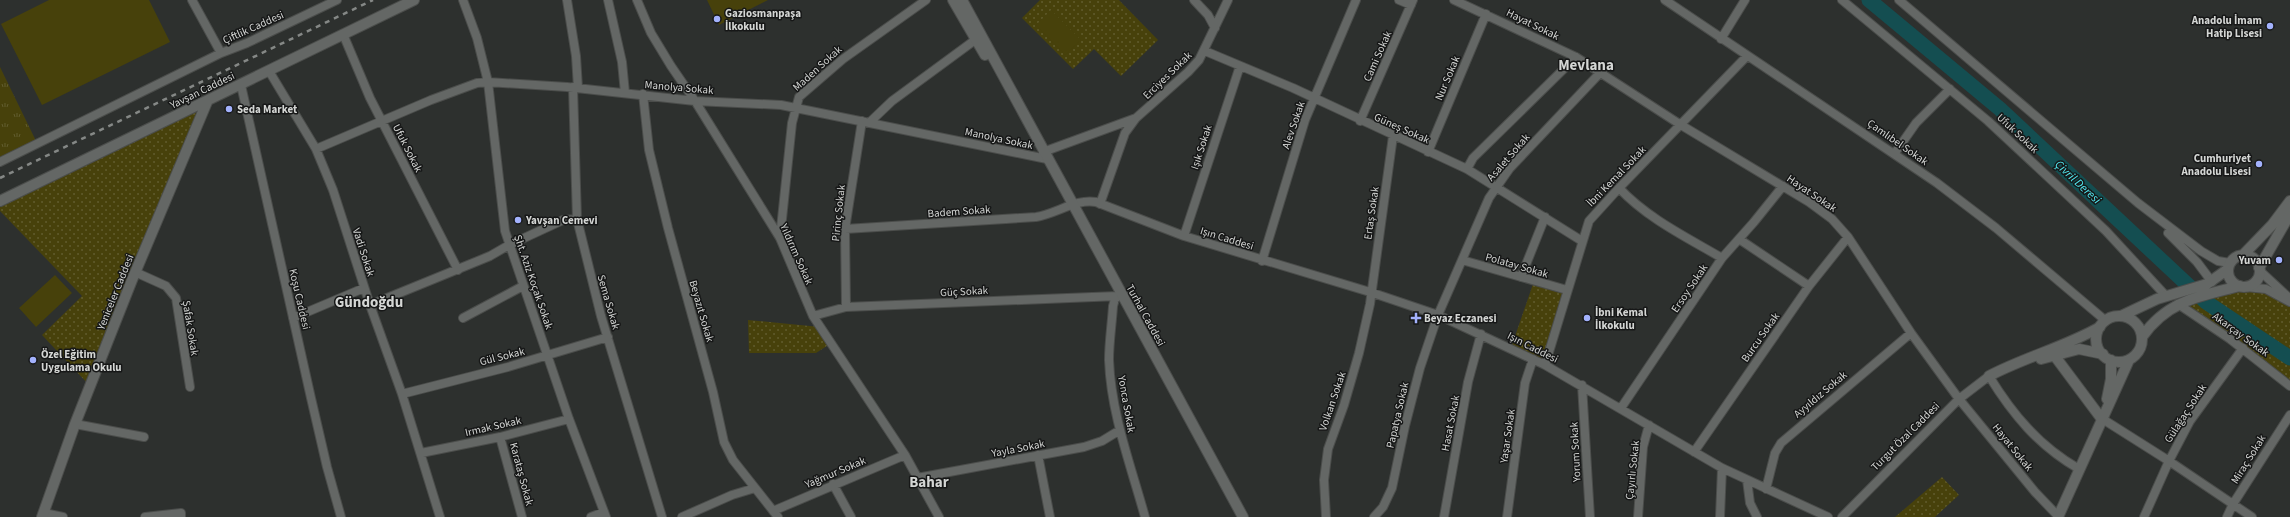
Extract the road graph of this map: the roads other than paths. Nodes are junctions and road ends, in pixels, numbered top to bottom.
1 (192, 0) edge
2 (335, 0) edge
3 (414, 0) edge
4 (462, 0) edge
5 (567, 0) edge
6 (608, 0) edge
7 (637, 0) edge
8 (926, 0) edge
9 (953, 0) edge
10 (962, 0) edge
11 (1194, 0) edge
12 (1228, 0) edge
13 (1356, 0) edge
14 (1398, 0) edge
15 (1454, 0) edge
16 (1665, 0) edge
17 (1745, 0) edge
18 (1842, 0) edge
19 (1899, 0) edge
20 (1412, 2) edge
21 (1486, 14) junction
22 (1216, 28) junction
23 (343, 34) junction
24 (1721, 39) junction
25 (975, 40) junction
26 (1205, 51) junction
27 (221, 53) junction
28 (1576, 56) junction
29 (1747, 56) junction
30 (1240, 66) junction
31 (268, 71) junction
32 (1600, 73) junction
33 (488, 82) junction
34 (241, 85) junction
35 (575, 88) junction
36 (1950, 89) junction
37 (625, 93) junction
38 (643, 94) junction
39 (1314, 97) junction
40 (694, 101) junction
41 (207, 102) junction
42 (795, 107) junction
43 (1136, 118) junction
44 (382, 120) junction
45 (1360, 121) junction
46 (866, 122) junction
47 (1028, 125) junction
48 (1681, 125) junction
49 (1393, 136) junction
50 (316, 148) junction
51 (1428, 152) junction
52 (1895, 153) junction
53 (1045, 156) junction
54 (0, 162) edge
55 (1467, 169) junction
56 (1496, 186) junction
57 (1783, 186) junction
58 (1619, 188) junction
59 (0, 201) edge
60 (2290, 201) edge
61 (2138, 203) junction
62 (1100, 204) junction
63 (1072, 205) junction
64 (2290, 214) edge
65 (1545, 217) junction
66 (577, 219) junction
67 (845, 229) junction
68 (1184, 236) junction
69 (1848, 236) junction
70 (780, 238) junction
71 (1739, 239) junction
72 (1582, 241) junction
73 (509, 245) junction
74 (2243, 255) junction
75 (1722, 258) junction
76 (1462, 260) junction
77 (1262, 261) junction
78 (2229, 266) junction
79 (458, 270) junction
80 (2259, 270) junction
81 (135, 272) junction
82 (1521, 277) junction
83 (523, 286) junction
84 (1809, 286) junction
85 (2210, 286) junction
86 (2243, 286) junction
87 (364, 288) junction
88 (1567, 290) junction
89 (1370, 292) junction
90 (2189, 294) junction
91 (1120, 296) junction
92 (2166, 296) junction
93 (2290, 301) edge
94 (2178, 304) junction
95 (370, 305) junction
96 (846, 308) junction
97 (1438, 315) junction
98 (813, 316) junction
99 (2121, 316) junction
100 (292, 318) junction
101 (463, 318) dead end
102 (2103, 324) junction
103 (1911, 333) junction
104 (1481, 334) junction
105 (608, 337) junction
106 (2142, 337) junction
107 (2242, 348) junction
108 (547, 355) junction
109 (2054, 355) junction
110 (2107, 357) junction
111 (1533, 359) junction
112 (2129, 360) junction
113 (1546, 365) junction
114 (1990, 376) junction
115 (1582, 385) junction
116 (2290, 386) edge
117 (190, 387) dead end
118 (402, 394) junction
119 (1959, 399) junction
120 (1620, 408) junction
121 (2290, 415) edge
122 (2101, 418) junction
123 (569, 419) junction
124 (76, 424) junction
125 (1649, 425) junction
126 (1120, 430) junction
127 (144, 437) dead end
128 (500, 437) junction
129 (1694, 452) junction
130 (421, 453) junction
131 (905, 455) junction
132 (1038, 455) junction
133 (2169, 461) junction
134 (1722, 468) junction
135 (2079, 469) junction
136 (917, 478) junction
137 (1747, 480) junction
138 (833, 484) junction
139 (756, 488) junction
140 (1766, 488) junction
141 (2233, 504) junction
142 (776, 514) edge
143 (43, 515) edge
144 (181, 515) edge
145 (605, 515) edge
146 (63, 517) edge
147 (145, 517) edge
148 (341, 517) edge
149 (440, 517) edge
150 (522, 517) edge
151 (591, 517) edge
152 (662, 517) edge
153 (682, 517) edge
154 (851, 517) edge
155 (939, 517) edge
156 (1050, 517) edge
157 (1145, 517) edge
158 (1243, 517) edge
159 (1326, 517) edge
160 (1374, 517) edge
161 (1444, 517) edge
162 (1507, 517) edge
163 (1590, 517) edge
164 (1638, 517) edge
165 (1720, 517) edge
166 (1757, 517) edge
167 (1828, 517) edge
168 (1842, 517) edge
169 (2058, 517) edge
170 (2144, 517) edge
171 (2227, 517) edge
172 (2252, 517) edge

1 - 27 street
2 - 27 street, Çiftlik Caddesi
3 - 23 street, Yavşan Caddesi
4 - 33 street, Şht. Aziz Koçak Sokak
5 - 35 street, Sema Sokak
6 - 37 street
7 - 40 street, Yıldırım Sokak
8 - 42 street, Maden Sokak
9 - 25 street, Turhal Caddesi
10 - 47 street, Turhal Caddesi
11 - 22 street
12 - 22 street, Erciyes Sokak
13 - 39 street, Alev Sokak
14 - 20 street
15 - 21 street, Hayat Sokak
16 - 24 street, Çamlıbel Sokak
17 - 24 street
18 - 36 street, Ufuk Sokak
19 - 61 street
20 - 45 street, Cami Sokak
21 - 28 street, Hayat Sokak
21 - 51 street, Nur Sokak
22 - 26 street, Erciyes Sokak
23 - 31 street, Yavşan Caddesi
23 - 44 street, Ufuk Sokak
24 - 29 street, Çamlıbel Sokak
25 - 46 street
25 - 47 street, Turhal Caddesi
26 - 30 street, Güneş Sokak
26 - 43 street, Erciyes Sokak
27 - 54 street, Çiftlik Caddesi
28 - 32 street, Hayat Sokak
28 - 55 street
29 - 48 street, İbni Kemal Sokak
29 - 52 street, Çamlıbel Sokak
30 - 39 street, Güneş Sokak
30 - 68 street, Işık Sokak
31 - 34 street, Yavşan Caddesi
31 - 50 street, Vadi Sokak
32 - 48 street, Hayat Sokak
32 - 56 street, Asalet Sokak
33 - 35 street, Manolya Sokak
33 - 44 street, Manolya Sokak
33 - 73 street, Şht. Aziz Koçak Sokak
34 - 41 street, Yavşan Caddesi
34 - 100 street, Koşu Caddesi
35 - 37 street, Manolya Sokak
35 - 66 street, Sema Sokak
36 - 52 street
36 - 92 street, Ufuk Sokak
37 - 38 street, Manolya Sokak
38 - 40 street, Manolya Sokak
38 - 139 street, Beyazıt Sokak
39 - 45 street, Güneş Sokak
39 - 77 street, Alev Sokak
40 - 42 street, Manolya Sokak
40 - 70 street, Yıldırım Sokak
41 - 59 street, Yavşan Caddesi
41 - 81 street, Yeniceler Caddesi
42 - 46 street, Manolya Sokak
42 - 70 street, Maden Sokak
43 - 53 street, Erciyes Sokak
43 - 62 street, Erciyes Sokak
44 - 50 street, Manolya Sokak
44 - 79 street, Ufuk Sokak
45 - 49 street, Güneş Sokak
46 - 53 street, Manolya Sokak
46 - 67 street, Pirinç Sokak
47 - 53 street, Turhal Caddesi
48 - 57 street, Hayat Sokak
48 - 58 street, İbni Kemal Sokak
49 - 51 street, Güneş Sokak
49 - 89 street, Ertaş Sokak
50 - 87 street, Vadi Sokak
51 - 55 street, Güneş Sokak
52 - 102 street, Çamlıbel Sokak
53 - 63 street, Turhal Caddesi
55 - 56 street, Güneş Sokak
56 - 65 street, Güneş Sokak
56 - 76 street, Asalet Sokak
57 - 69 street, Hayat Sokak
57 - 71 street, Ersoy Sokak
58 - 72 street, İbni Kemal Sokak
58 - 75 street
60 - 74 street
61 - 78 street
61 - 85 street
62 - 63 street, Işın Caddesi
62 - 68 street, Işın Caddesi
63 - 67 street, Badem Sokak
63 - 91 street, Turhal Caddesi
64 - 80 street
65 - 72 street, Güneş Sokak
65 - 82 street
66 - 73 street
66 - 105 street, Sema Sokak
67 - 96 street, Pirinç Sokak
68 - 77 street, Işın Caddesi
69 - 84 street, Burcu Sokak
69 - 103 street, Hayat Sokak
70 - 98 street, Yıldırım Sokak
71 - 75 street, Ersoy Sokak
71 - 84 street
72 - 88 street, İbni Kemal Sokak
73 - 79 street
73 - 83 street, Şht. Aziz Koçak Sokak
74 - 78 street
74 - 80 street
75 - 120 street, Ersoy Sokak
76 - 82 street, Polatay Sokak
76 - 97 street, Asalet Sokak
77 - 89 street, Işın Caddesi
78 - 85 street
78 - 86 street
79 - 95 street
80 - 86 street
80 - 93 street
81 - 117 street, Şafak Sokak
81 - 124 street, Yeniceler Caddesi
82 - 88 street, Polatay Sokak
83 - 101 street
83 - 108 street, Şht. Aziz Koçak Sokak
84 - 129 street, Burcu Sokak
85 - 86 street
85 - 90 street
86 - 93 street
87 - 95 street, Vadi Sokak
87 - 100 street
88 - 113 street, İbni Kemal Sokak
89 - 97 street, Işın Caddesi
89 - 159 street, Volkan Sokak
90 - 92 street
90 - 94 street
91 - 96 street, Güç Sokak
91 - 126 street, Yonca Sokak
91 - 158 street, Turhal Caddesi
92 - 99 street
94 - 106 street
94 - 107 street, Akarçay Sokak
95 - 118 street, Vadi Sokak
96 - 98 street, Güç Sokak
97 - 104 street, Işın Caddesi
97 - 160 street, Papatya Sokak
98 - 131 street, Yıldırım Sokak
99 - 102 street
99 - 106 street
100 - 148 street, Koşu Caddesi
102 - 110 street
102 - 114 street, Turgut Özal Caddesi
103 - 119 street, Hayat Sokak
103 - 140 street, Ayyıldız Sokak
104 - 111 street, Işın Caddesi
104 - 161 street, Hasat Sokak
105 - 108 street, Gül Sokak
105 - 152 street, Sema Sokak
106 - 112 street
107 - 116 street, Akarçay Sokak
107 - 133 street, Gülağaç Sokak
108 - 118 street, Gül Sokak
108 - 123 street, Şht. Aziz Koçak Sokak
109 - 110 street, Turgut Özal Caddesi
109 - 114 street, Turgut Özal Caddesi
109 - 122 street
110 - 112 street
110 - 122 street
111 - 113 street, Işın Caddesi
111 - 162 street, Yaşar Sokak
112 - 122 street
113 - 115 street, Işın Caddesi
114 - 119 street, Turgut Özal Caddesi
114 - 135 street
115 - 120 street, Işın Caddesi
115 - 163 street, Yorum Sokak
118 - 130 street, Vadi Sokak
119 - 168 street, Turgut Özal Caddesi
119 - 169 street, Hayat Sokak
120 - 125 street, Işın Caddesi
121 - 141 street, Miraç Sokak
122 - 133 street
122 - 135 street
123 - 128 street, Irmak Sokak
123 - 145 street, Şht. Aziz Koçak Sokak
124 - 127 street
124 - 143 street, Yeniceler Caddesi
125 - 129 street, Işın Caddesi
125 - 164 street, Çayırlı Sokak
126 - 132 street, Yayla Sokak
126 - 157 street, Yonca Sokak
128 - 130 street, Irmak Sokak
128 - 150 street, Karataş Sokak
129 - 134 street, Işın Caddesi
130 - 149 street, Vadi Sokak
131 - 136 street, Yıldırım Sokak
131 - 138 street, Yağmur Sokak
132 - 136 street, Yayla Sokak
132 - 156 street
133 - 141 street
133 - 170 street, Gülağaç Sokak
134 - 137 street, Işın Caddesi
134 - 165 street
135 - 169 street
136 - 155 street, Yıldırım Sokak
137 - 140 street, Işın Caddesi
137 - 166 street
138 - 142 street, Yağmur Sokak
138 - 154 street
139 - 142 street, Beyazıt Sokak
139 - 153 street
140 - 167 street, Işın Caddesi
141 - 171 street, Miraç Sokak
141 - 172 street
143 - 146 street
144 - 147 street
145 - 151 street

